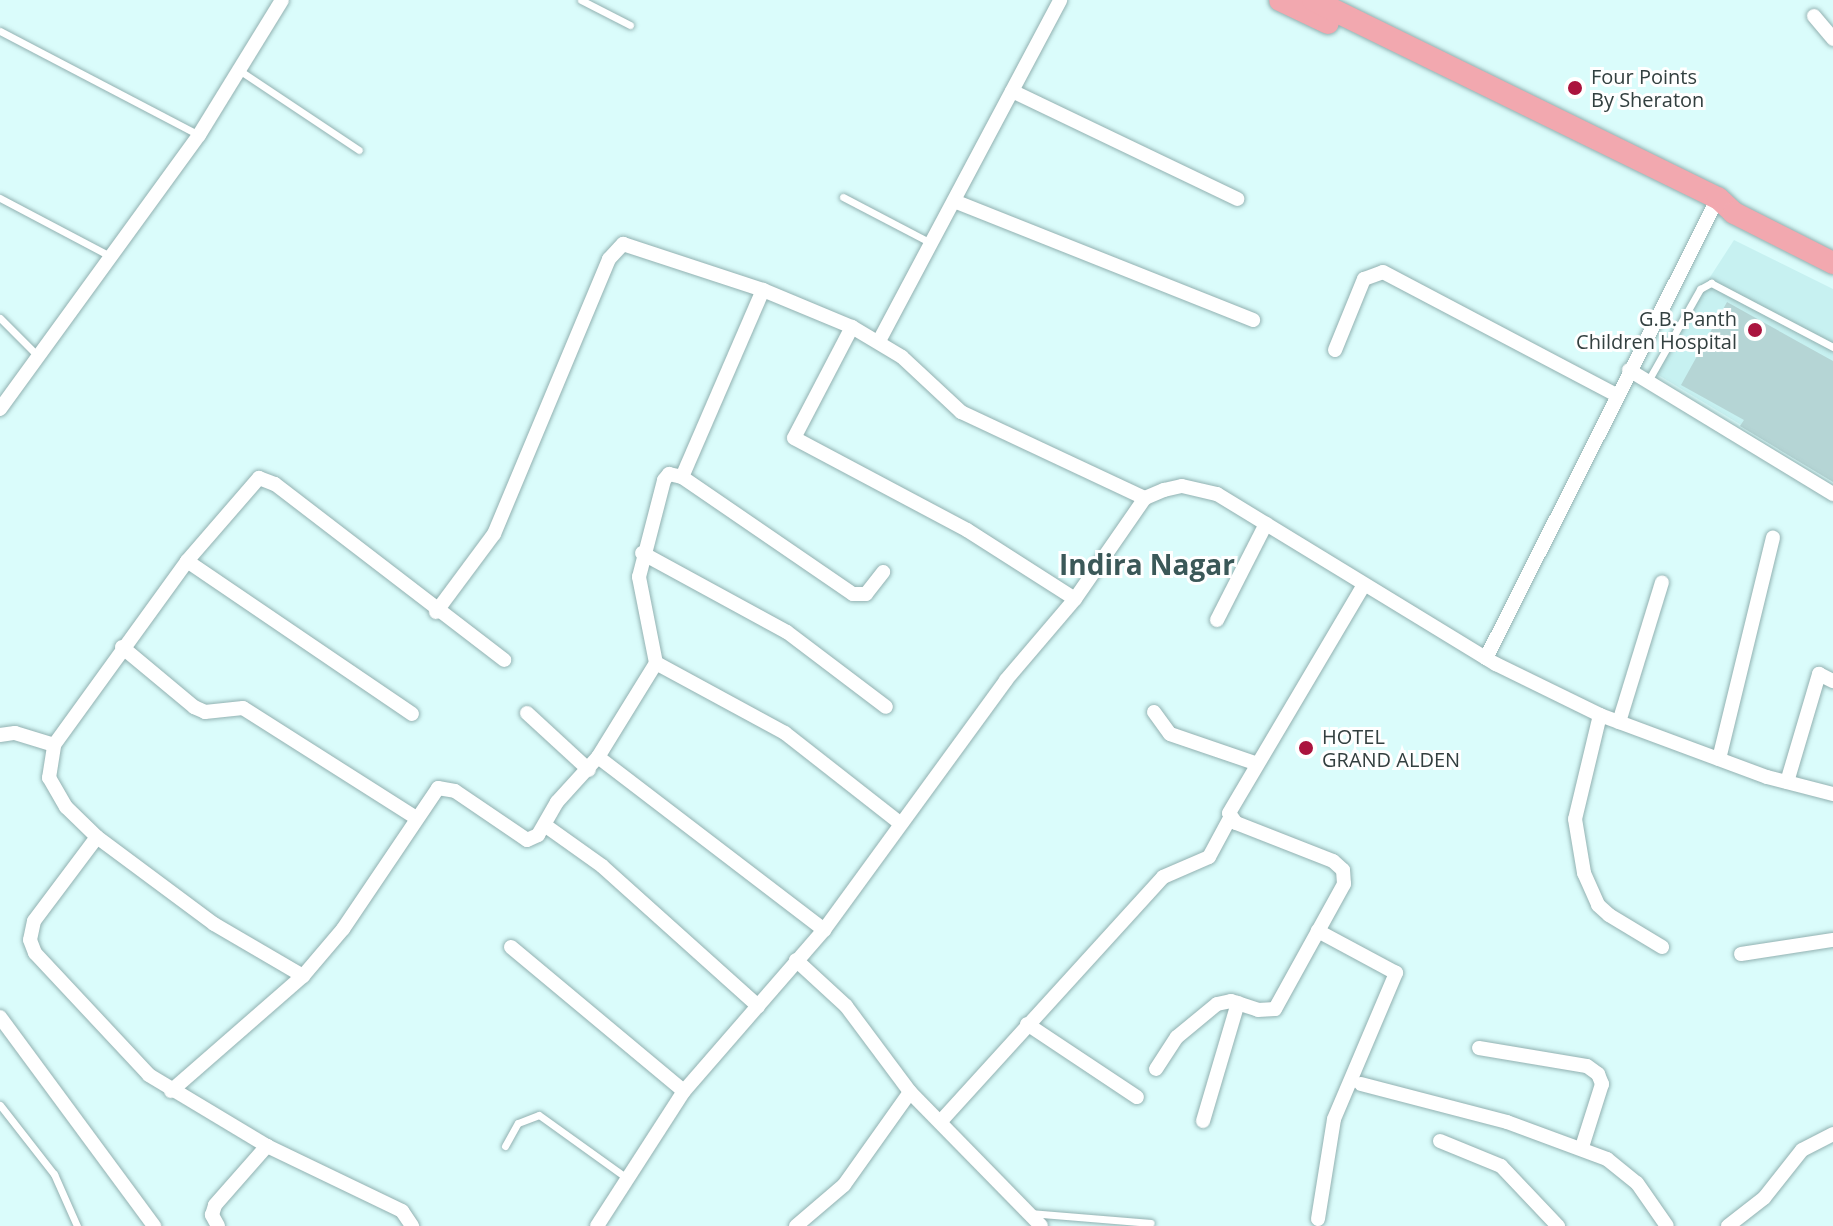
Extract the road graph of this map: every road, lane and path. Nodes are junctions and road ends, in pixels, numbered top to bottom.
1 (282, 0) edge
2 (581, 0) edge
3 (1060, 0) edge
4 (1280, 0) edge
5 (1313, 0) edge
6 (1814, 16) dead end
7 (630, 25) dead end
8 (0, 31) edge
9 (1833, 39) edge
10 (239, 70) junction
11 (1012, 91) junction
12 (199, 135) junction
13 (359, 150) dead end
14 (843, 197) dead end
15 (0, 198) edge
16 (1237, 199) dead end
17 (954, 201) junction
18 (1722, 206) junction
19 (931, 243) junction
20 (110, 256) junction
21 (1833, 263) edge
22 (763, 290) junction
23 (0, 318) edge
24 (1253, 320) dead end
25 (852, 327) junction
26 (879, 341) junction
27 (1833, 347) edge
28 (1335, 350) dead end
29 (38, 356) junction
30 (1629, 370) junction
31 (1648, 381) junction
32 (1616, 395) junction
33 (0, 409) edge
34 (682, 477) junction
35 (1833, 494) edge
36 (1145, 498) junction
37 (1266, 524) junction
38 (1773, 538) dead end
39 (642, 553) junction
40 (187, 561) junction
41 (883, 572) dead end
42 (1662, 582) dead end
43 (1364, 585) junction
44 (1075, 599) junction
45 (436, 612) junction
46 (1217, 620) dead end
47 (122, 647) junction
48 (1486, 658) junction
49 (504, 660) dead end
50 (656, 663) junction
51 (1833, 681) edge
52 (886, 707) dead end
53 (1154, 712) dead end
54 (527, 713) dead end
55 (412, 714) dead end
56 (1600, 715) junction
57 (1619, 722) junction
58 (0, 735) edge
59 (54, 745) junction
60 (1719, 759) junction
61 (1255, 763) junction
62 (593, 764) junction
63 (1787, 782) junction
64 (1833, 794) edge
65 (416, 818) junction
66 (1230, 818) junction
67 (901, 824) junction
68 (546, 826) junction
69 (97, 837) junction
70 (824, 930) junction
71 (1318, 931) junction
72 (1833, 940) edge
73 (511, 947) dead end
74 (1662, 947) dead end
75 (1741, 954) dead end
76 (796, 960) junction
77 (303, 976) junction
78 (1238, 1003) junction
79 (758, 1006) junction
80 (0, 1017) edge
81 (1027, 1024) junction
82 (1479, 1048) dead end
83 (1156, 1069) dead end
84 (1361, 1084) dead end
85 (171, 1091) junction
86 (684, 1091) junction
87 (910, 1092) junction
88 (1137, 1097) dead end
89 (0, 1105) edge
90 (941, 1121) junction
91 (1203, 1121) dead end
92 (1833, 1134) edge
93 (1440, 1141) dead end
94 (267, 1146) junction
95 (505, 1146) dead end
96 (1582, 1147) junction
97 (628, 1179) junction
98 (1028, 1213) junction
99 (1318, 1219) dead end
100 (1151, 1223) dead end
101 (77, 1226) edge
102 (154, 1226) edge
103 (218, 1226) edge
104 (412, 1226) edge
105 (597, 1226) edge
106 (796, 1226) edge
107 (1041, 1226) edge
108 (1558, 1226) edge
109 (1667, 1226) edge
110 (1728, 1226) edge

1 - 10 street
2 - 7 lane
3 - 11 street
4 - 18 highway
5 - 18 highway
6 - 9 street
8 - 12 lane
10 - 12 street
10 - 13 lane
11 - 16 street
11 - 17 street
12 - 20 street
14 - 19 lane
15 - 20 lane
17 - 19 street
17 - 24 street
18 - 21 highway
18 - 30 street
19 - 26 street
20 - 29 street
22 - 25 street
22 - 34 street
22 - 45 street
23 - 29 lane
25 - 26 street
25 - 44 street
26 - 36 street
27 - 31 lane
28 - 32 street
29 - 33 street
30 - 31 street
30 - 32 street
31 - 35 street
32 - 48 street
34 - 39 street
34 - 41 street
36 - 37 street
36 - 44 street
37 - 43 street
37 - 46 street
38 - 60 street
39 - 50 street
39 - 52 street
40 - 45 street
40 - 47 street
40 - 55 street
42 - 57 street
43 - 48 street
43 - 61 street
44 - 67 street
45 - 49 street
47 - 59 street
47 - 65 street
48 - 56 street
50 - 62 street
50 - 67 street
51 - 63 street
53 - 61 street
54 - 62 street
56 - 57 street
56 - 74 street
57 - 60 street
58 - 59 street
59 - 69 street
60 - 63 street
61 - 66 street
62 - 68 street
62 - 70 street
63 - 64 street
65 - 68 street
65 - 77 street
66 - 71 street
66 - 81 street
67 - 70 street
68 - 79 street
69 - 77 street
69 - 85 street
70 - 76 street
71 - 78 street
71 - 99 street
72 - 75 street
73 - 86 street
76 - 79 street
76 - 87 street
77 - 85 street
78 - 83 street
78 - 91 street
79 - 86 street
80 - 102 street
81 - 88 street
81 - 90 street
82 - 96 street
84 - 96 street
85 - 94 street
86 - 97 street
87 - 90 street
87 - 106 street
89 - 101 lane
90 - 98 street
92 - 110 street
93 - 108 street
94 - 103 street
94 - 104 street
95 - 97 lane
96 - 109 street
97 - 105 street
98 - 100 lane
98 - 107 street

